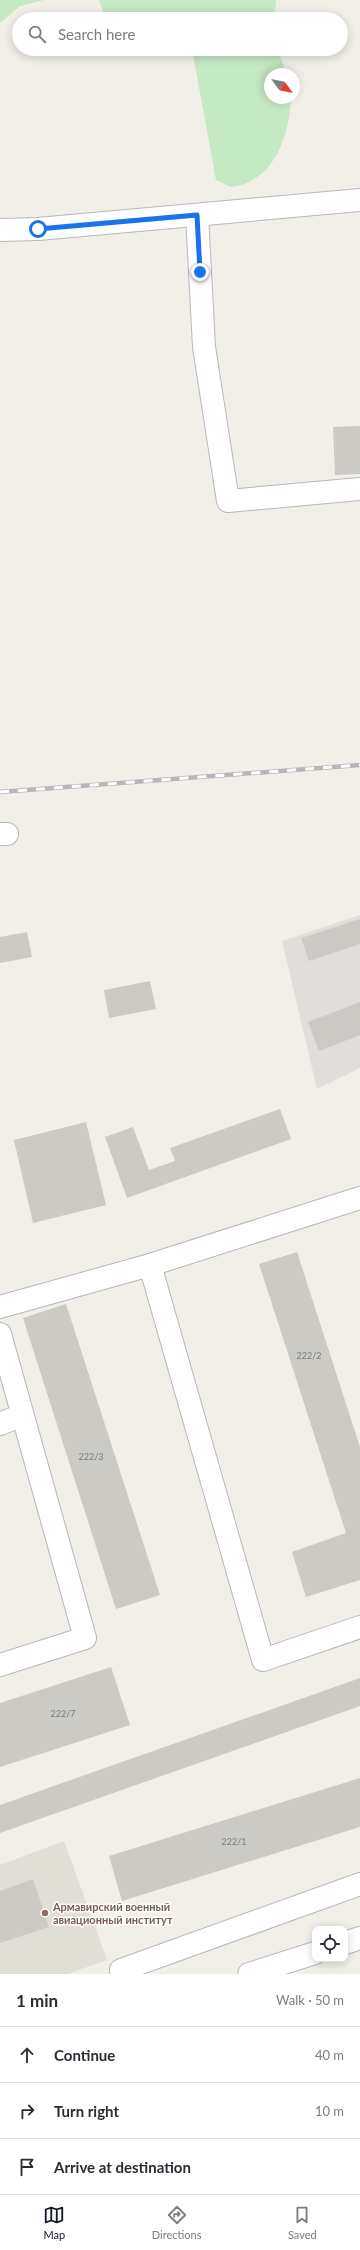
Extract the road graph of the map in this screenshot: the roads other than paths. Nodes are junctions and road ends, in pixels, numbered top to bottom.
1 (360, 200) edge
2 (197, 215) junction
3 (0, 230) edge
4 (360, 489) edge
5 (359, 1202) edge
6 (150, 1265) junction
7 (0, 1307) edge
8 (0, 1334) edge
9 (22, 1414) junction
10 (0, 1424) edge
11 (360, 1627) edge
12 (0, 1665) edge
13 (360, 1884) edge
14 (360, 1938) edge
15 (348, 1942) edge
16 (312, 1954) edge
17 (122, 1974) edge
18 (249, 1974) edge

1 - 2 lane
2 - 3 lane
2 - 4 lane
5 - 6 lane
6 - 7 lane
6 - 11 lane
8 - 9 lane
9 - 10 lane
9 - 12 lane
13 - 17 lane
14 - 15 lane
16 - 18 lane

